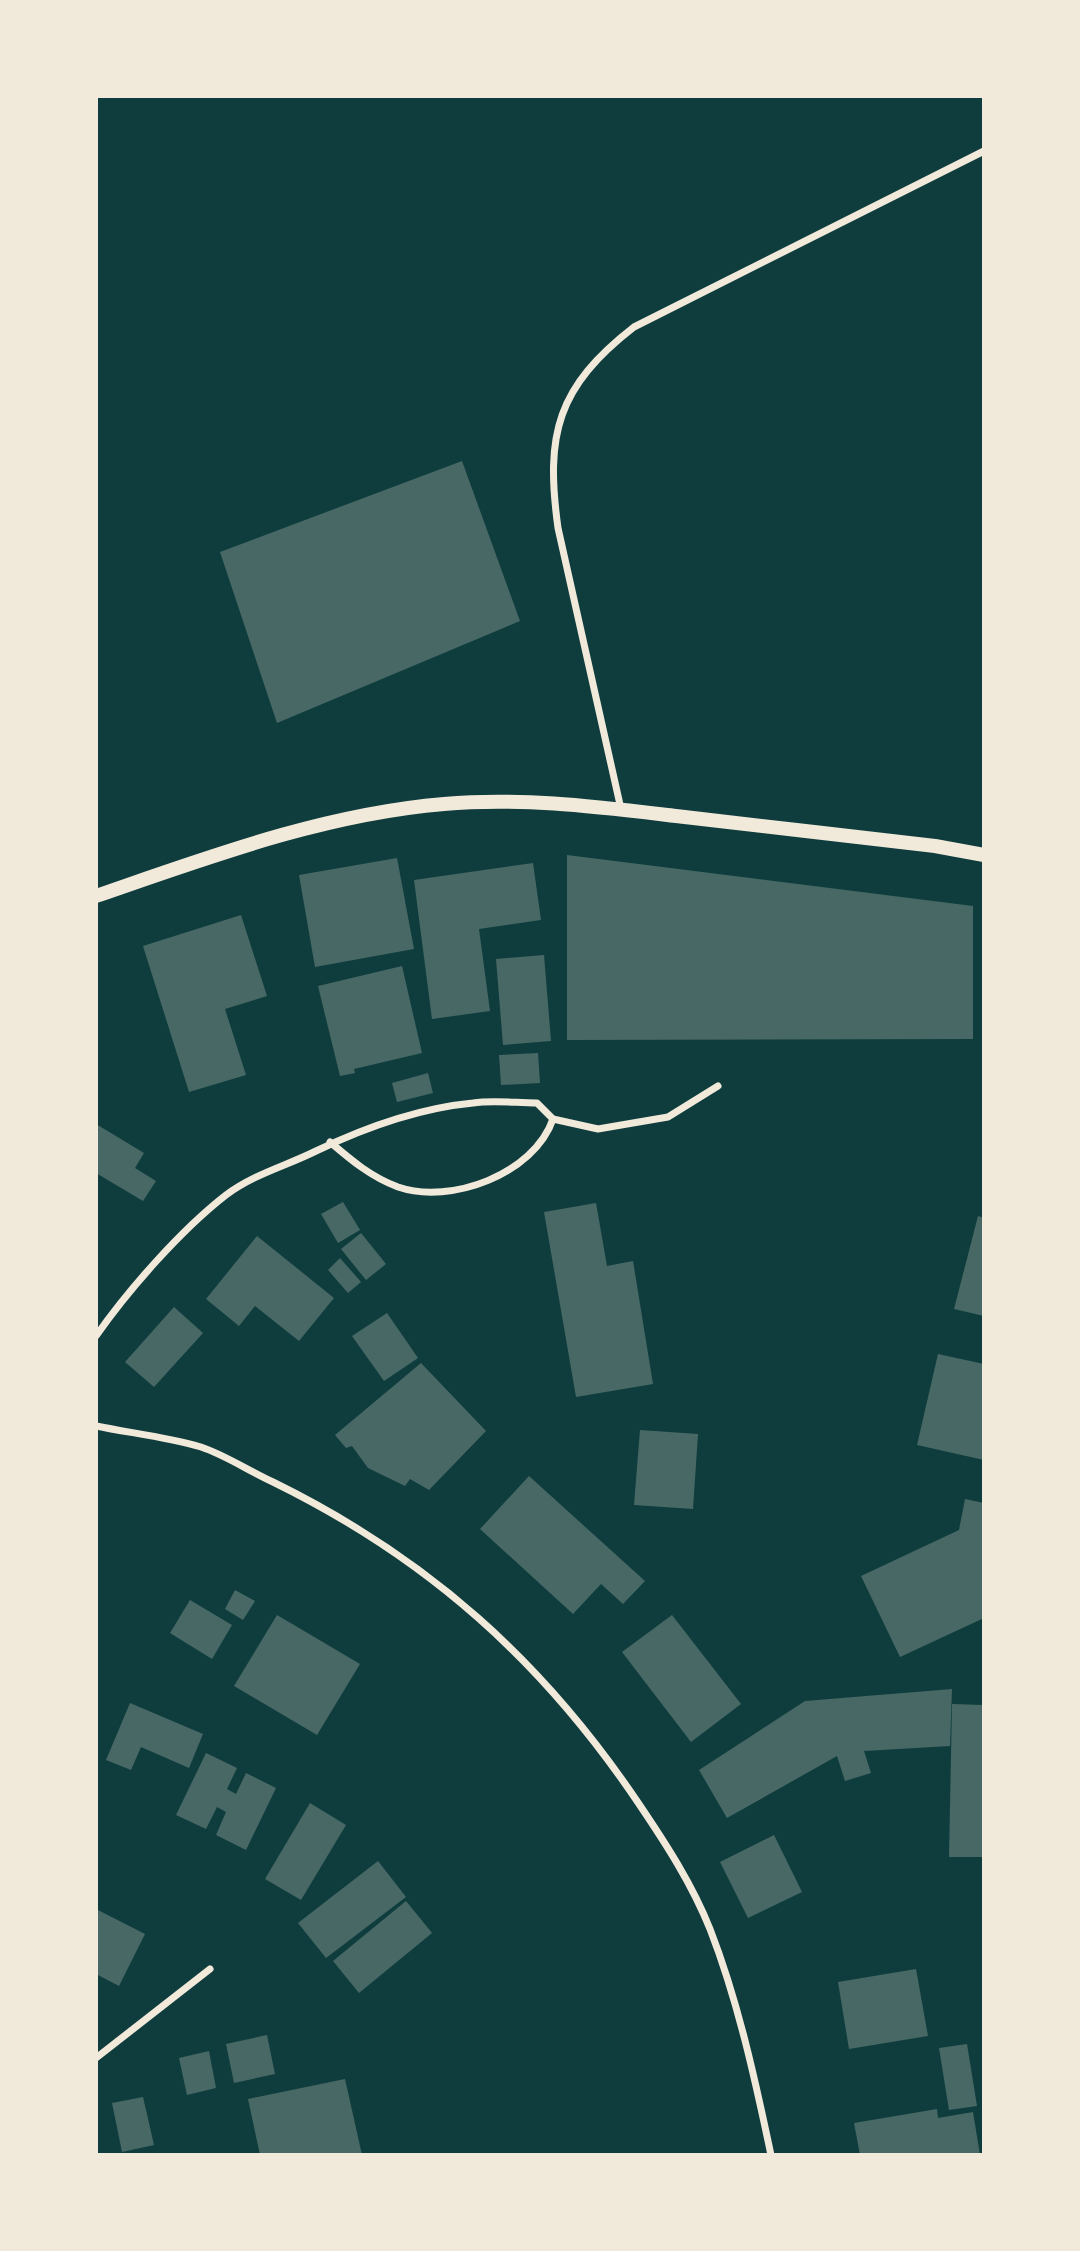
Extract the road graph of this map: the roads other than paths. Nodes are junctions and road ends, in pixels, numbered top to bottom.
1 (984, 151) edge
2 (621, 810) junction
3 (984, 855) edge
4 (96, 896) edge
5 (719, 1086) dead end
6 (553, 1119) junction
7 (330, 1142) junction
8 (96, 1336) edge
9 (96, 1426) edge
10 (210, 1969) dead end
11 (96, 2058) edge
12 (771, 2155) edge

1 - 2 street
2 - 3 main road
2 - 4 main road
5 - 6 street
6 - 7 street
6 - 7 street
7 - 8 street
9 - 12 street
10 - 11 street

